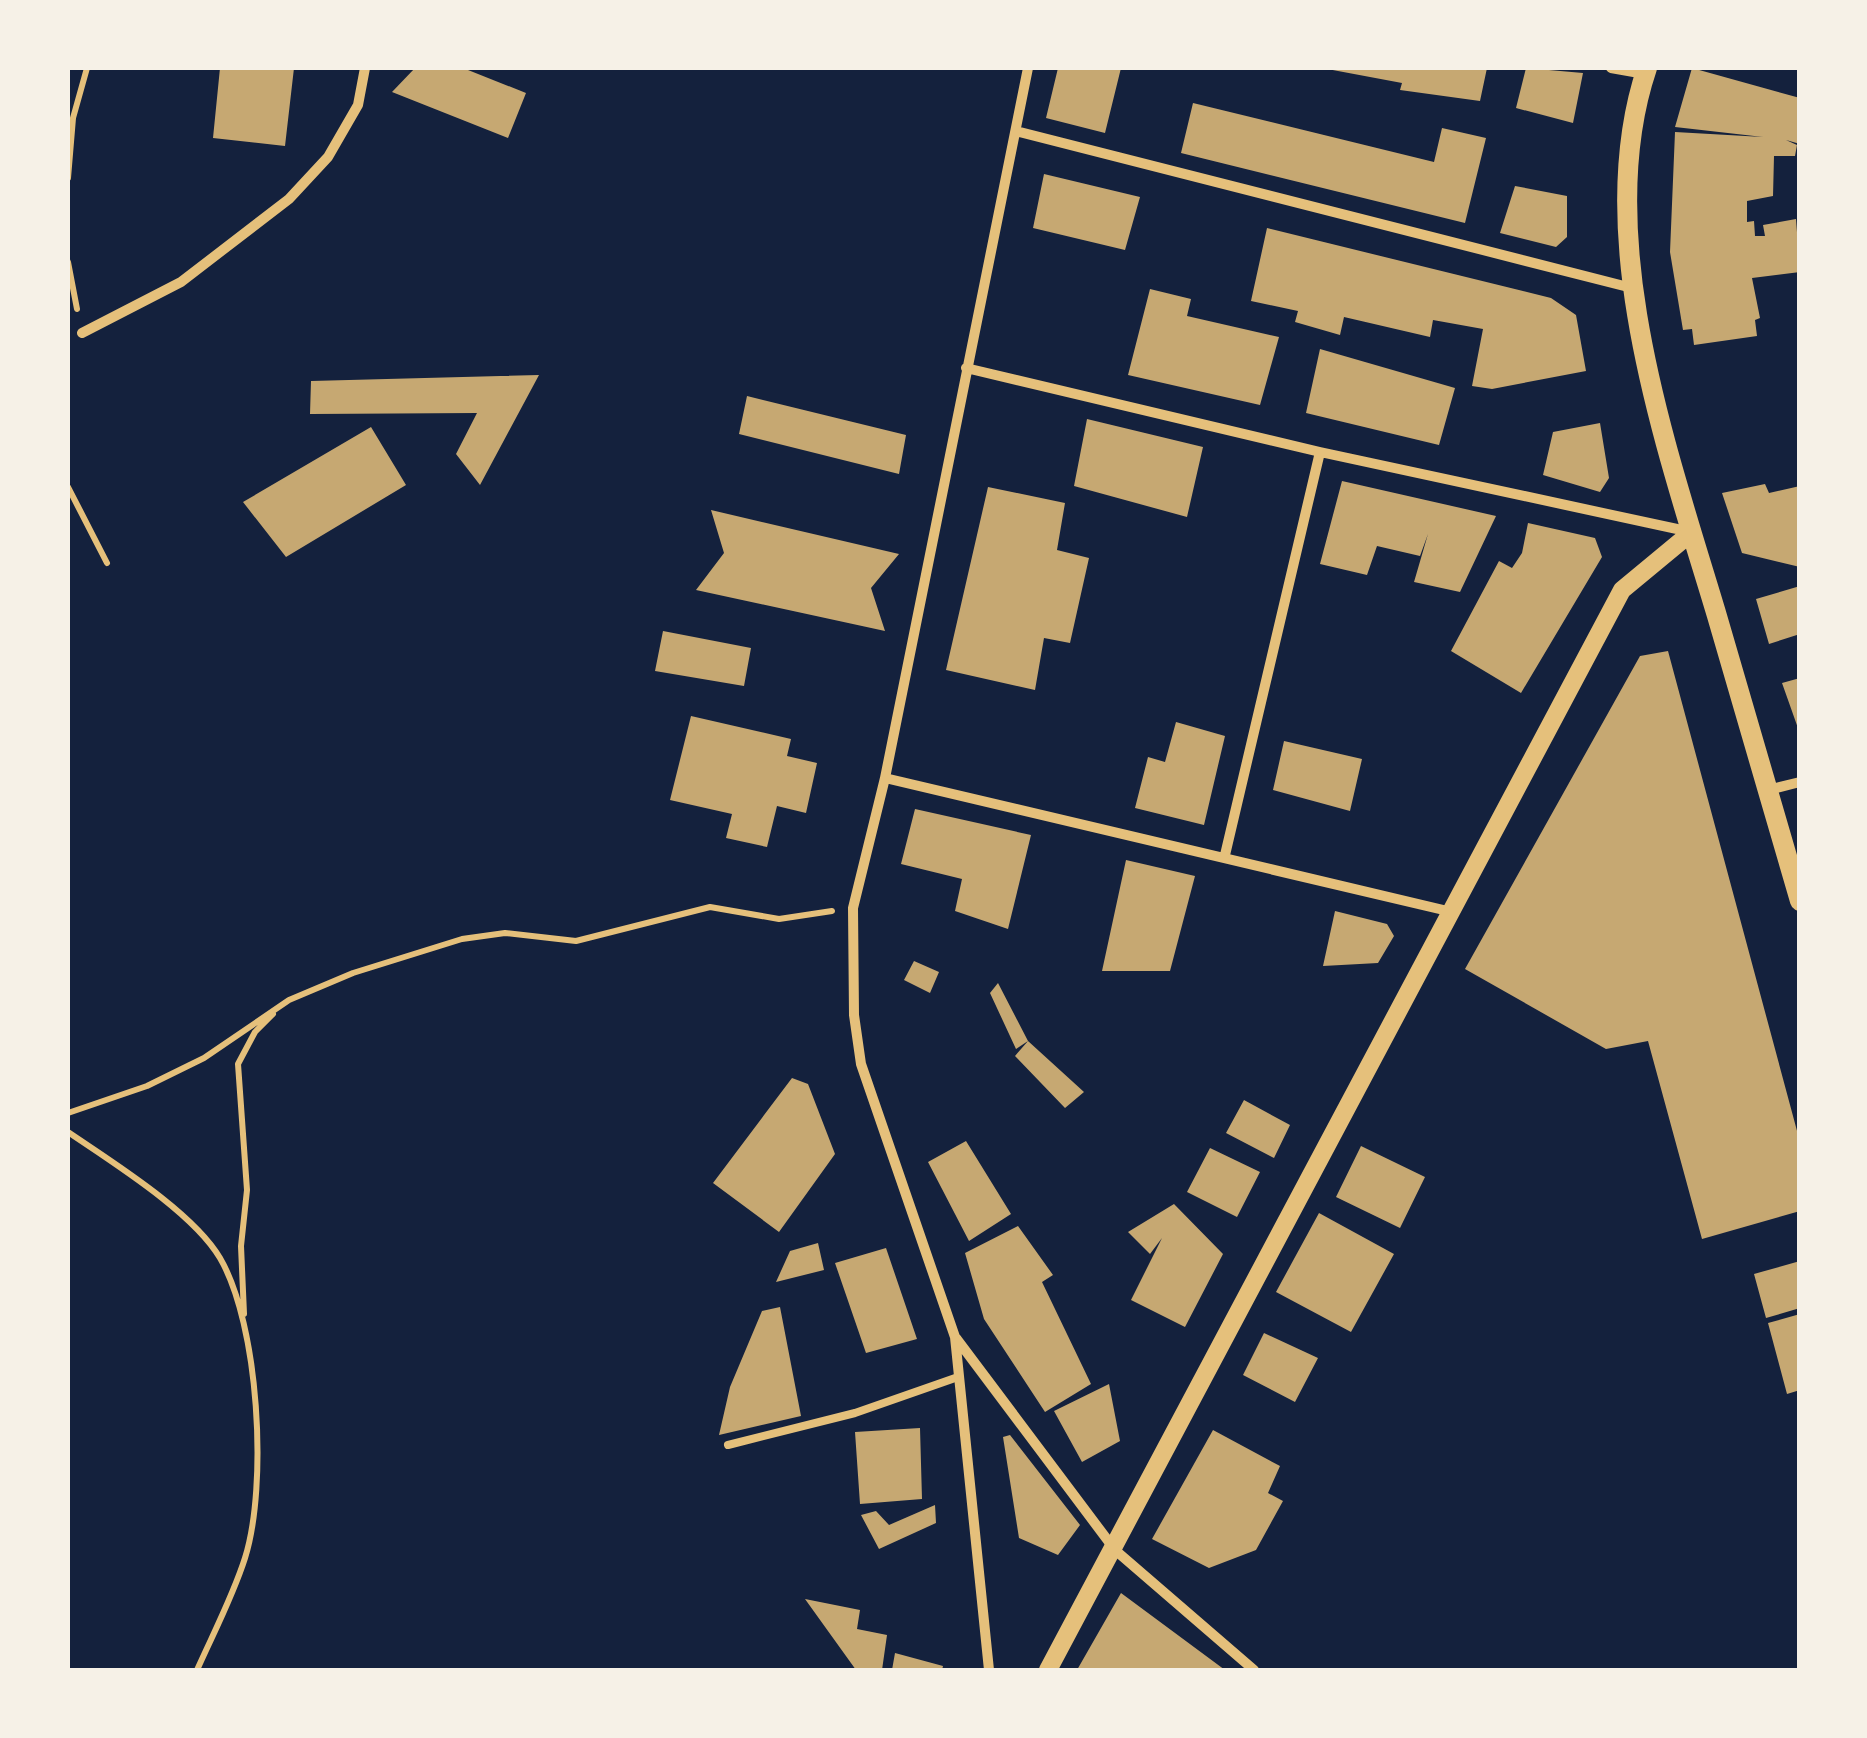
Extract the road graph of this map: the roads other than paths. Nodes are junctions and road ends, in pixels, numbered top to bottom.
1 (365, 68) edge
2 (1028, 68) edge
3 (1612, 68) edge
4 (1644, 70) edge
5 (1016, 132) junction
6 (1632, 288) junction
7 (82, 334) road end
8 (966, 368) junction
9 (1320, 452) junction
10 (1692, 532) junction
11 (885, 778) junction
12 (1800, 782) edge
13 (1768, 790) junction
14 (1225, 856) junction
15 (1800, 901) edge
16 (1452, 912) junction
17 (955, 1337) junction
18 (958, 1377) junction
19 (728, 1445) dead end
20 (1115, 1550) junction
21 (989, 1670) edge
22 (1048, 1670) edge
23 (1254, 1670) edge

1 - 7 street
2 - 5 street
3 - 4 street
4 - 6 main road
5 - 6 street
5 - 8 street
6 - 10 main road
8 - 9 street
8 - 11 street
9 - 10 street
9 - 14 street
10 - 13 main road
10 - 16 street
11 - 14 street
11 - 17 street
12 - 13 street
13 - 15 main road
14 - 16 street
16 - 20 street
17 - 18 street
17 - 20 street
18 - 19 lane
18 - 21 street
20 - 22 street
20 - 23 street

